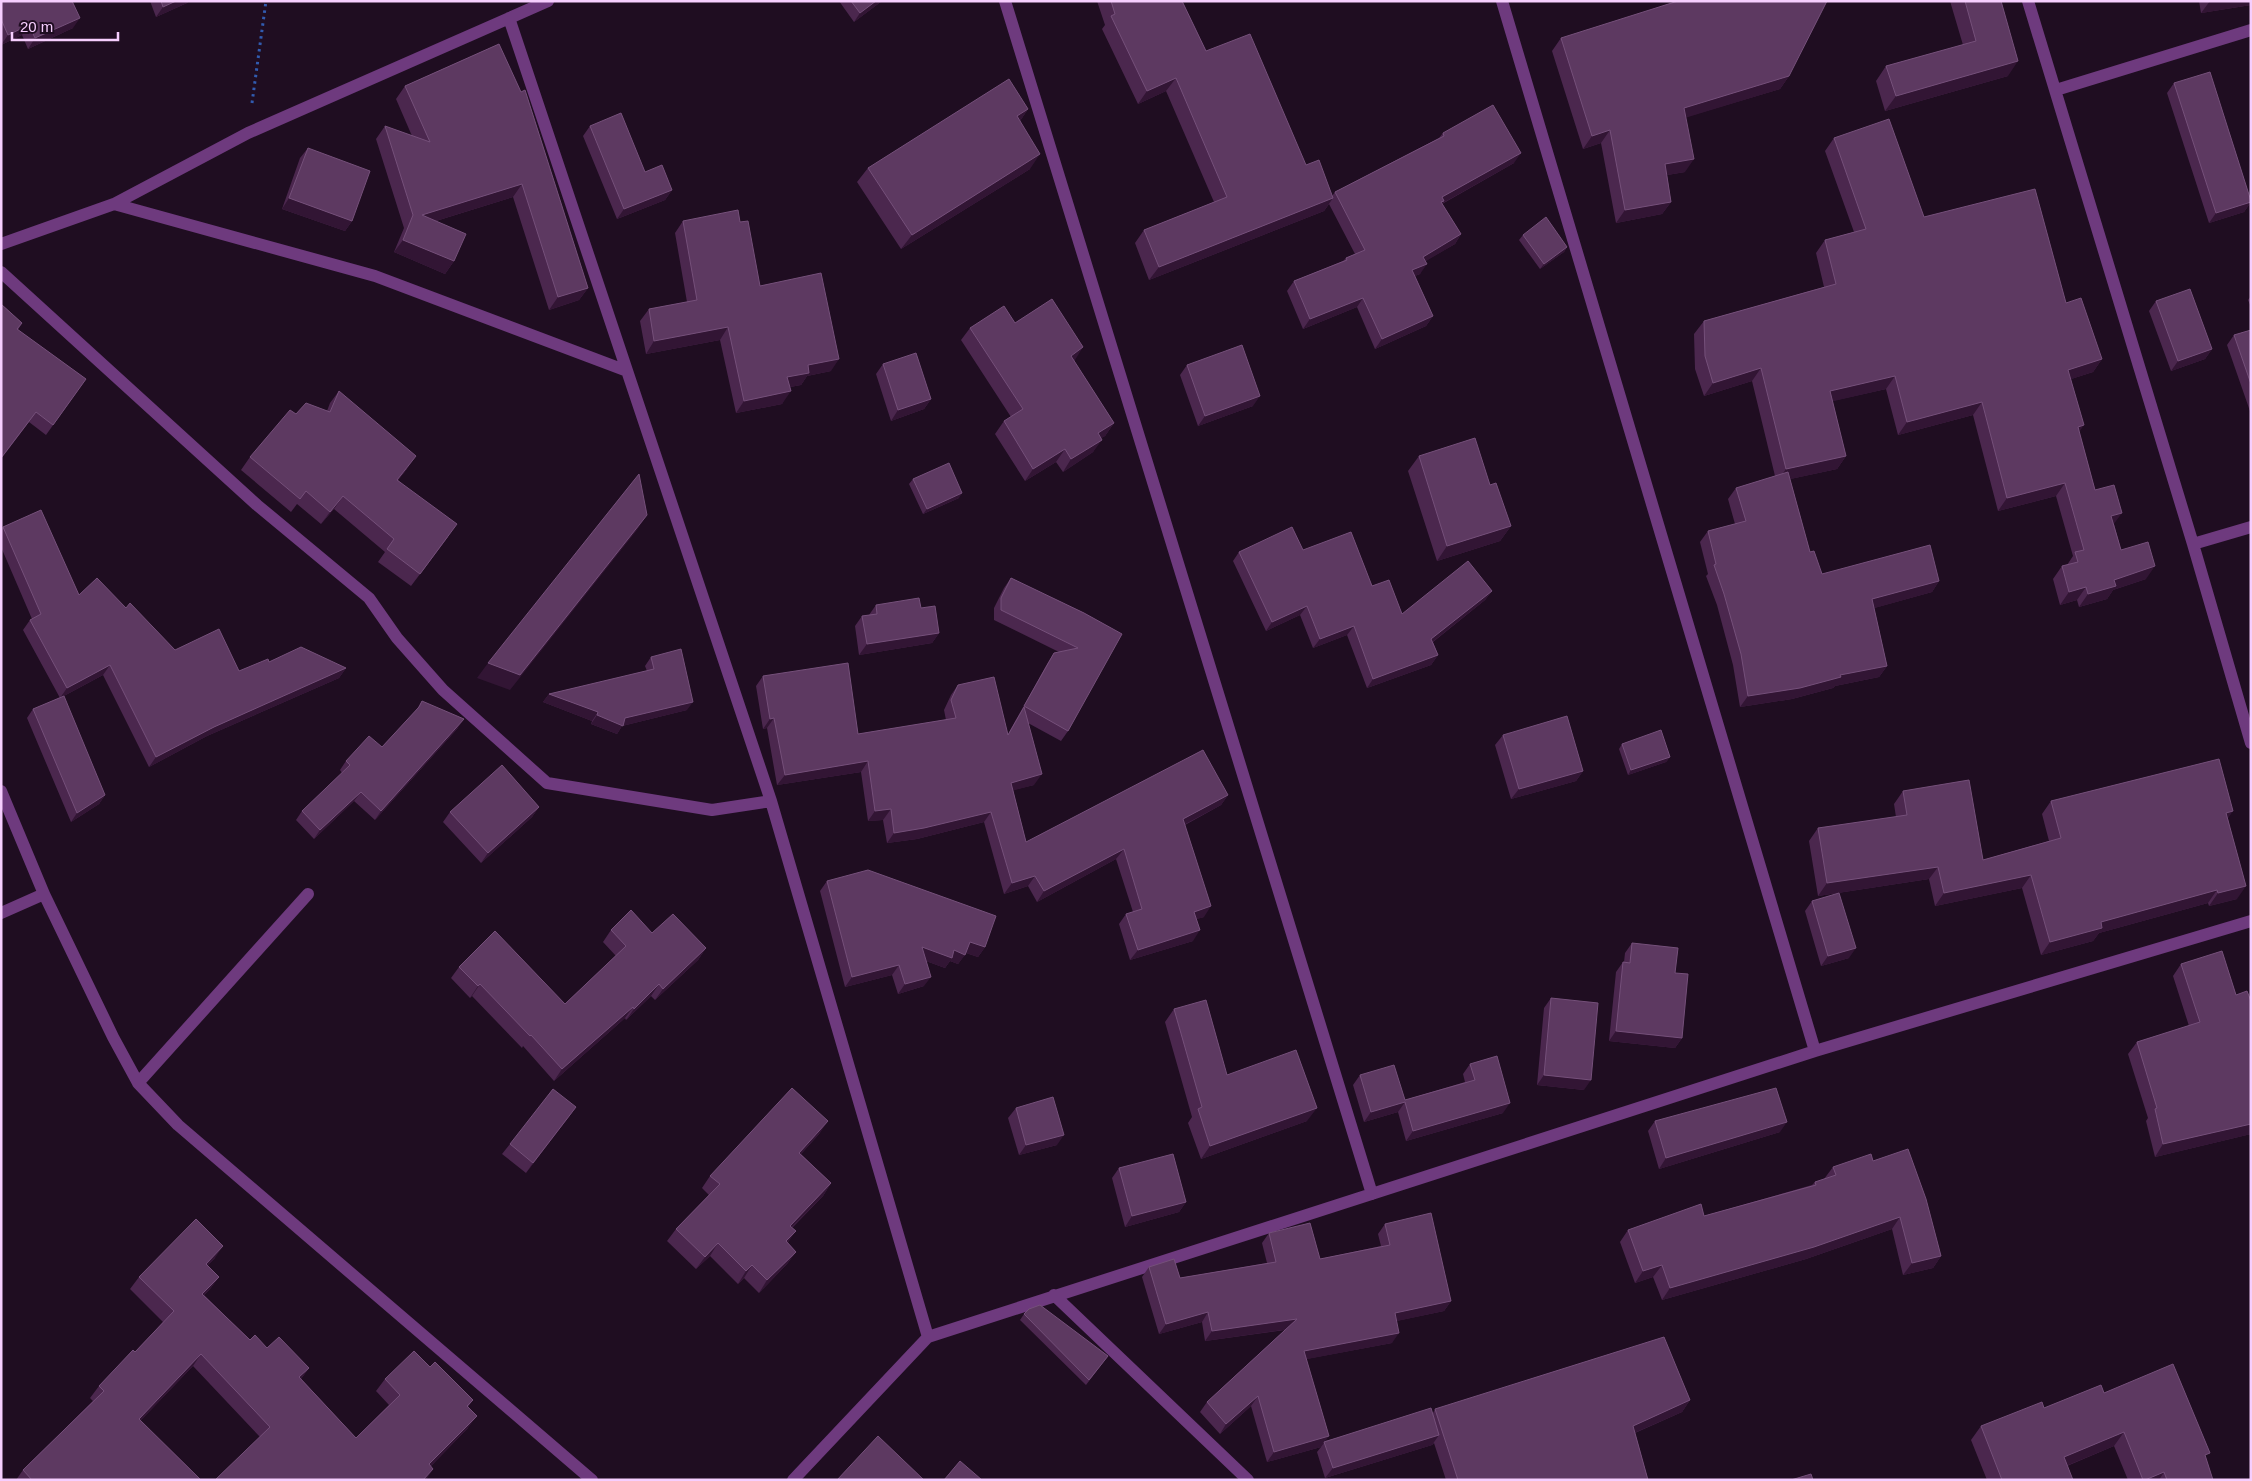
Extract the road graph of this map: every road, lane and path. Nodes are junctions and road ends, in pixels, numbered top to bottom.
1 (266, 1) edge
2 (548, 1) edge
3 (1005, 1) edge
4 (1502, 1) edge
5 (2028, 1) edge
6 (509, 18) junction
7 (2251, 30) edge
8 (2056, 90) junction
9 (248, 134) junction
10 (114, 204) junction
11 (1, 244) edge
12 (1, 272) edge
13 (627, 371) junction
14 (2251, 527) edge
15 (2193, 544) junction
16 (2251, 743) edge
17 (1, 791) edge
18 (771, 801) junction
19 (44, 894) junction
20 (308, 894) dead end
21 (1, 913) edge
22 (2251, 921) edge
23 (1815, 1051) junction
24 (138, 1083) junction
25 (1372, 1194) junction
26 (1054, 1295) junction
27 (928, 1337) junction
28 (592, 1480) edge
29 (793, 1480) edge
30 (1248, 1480) edge

1 - 9 path
2 - 6 street
3 - 25 street
4 - 23 street
5 - 8 street
6 - 9 street
6 - 13 street
7 - 8 street
8 - 15 street
9 - 10 street
10 - 11 street
10 - 13 street
12 - 18 street
13 - 18 street
14 - 15 street
15 - 16 street
17 - 19 street
18 - 27 street
19 - 21 street
19 - 24 street
20 - 24 street
22 - 23 street
23 - 25 street
24 - 28 street
25 - 26 street
26 - 27 street
26 - 30 street
27 - 29 street

